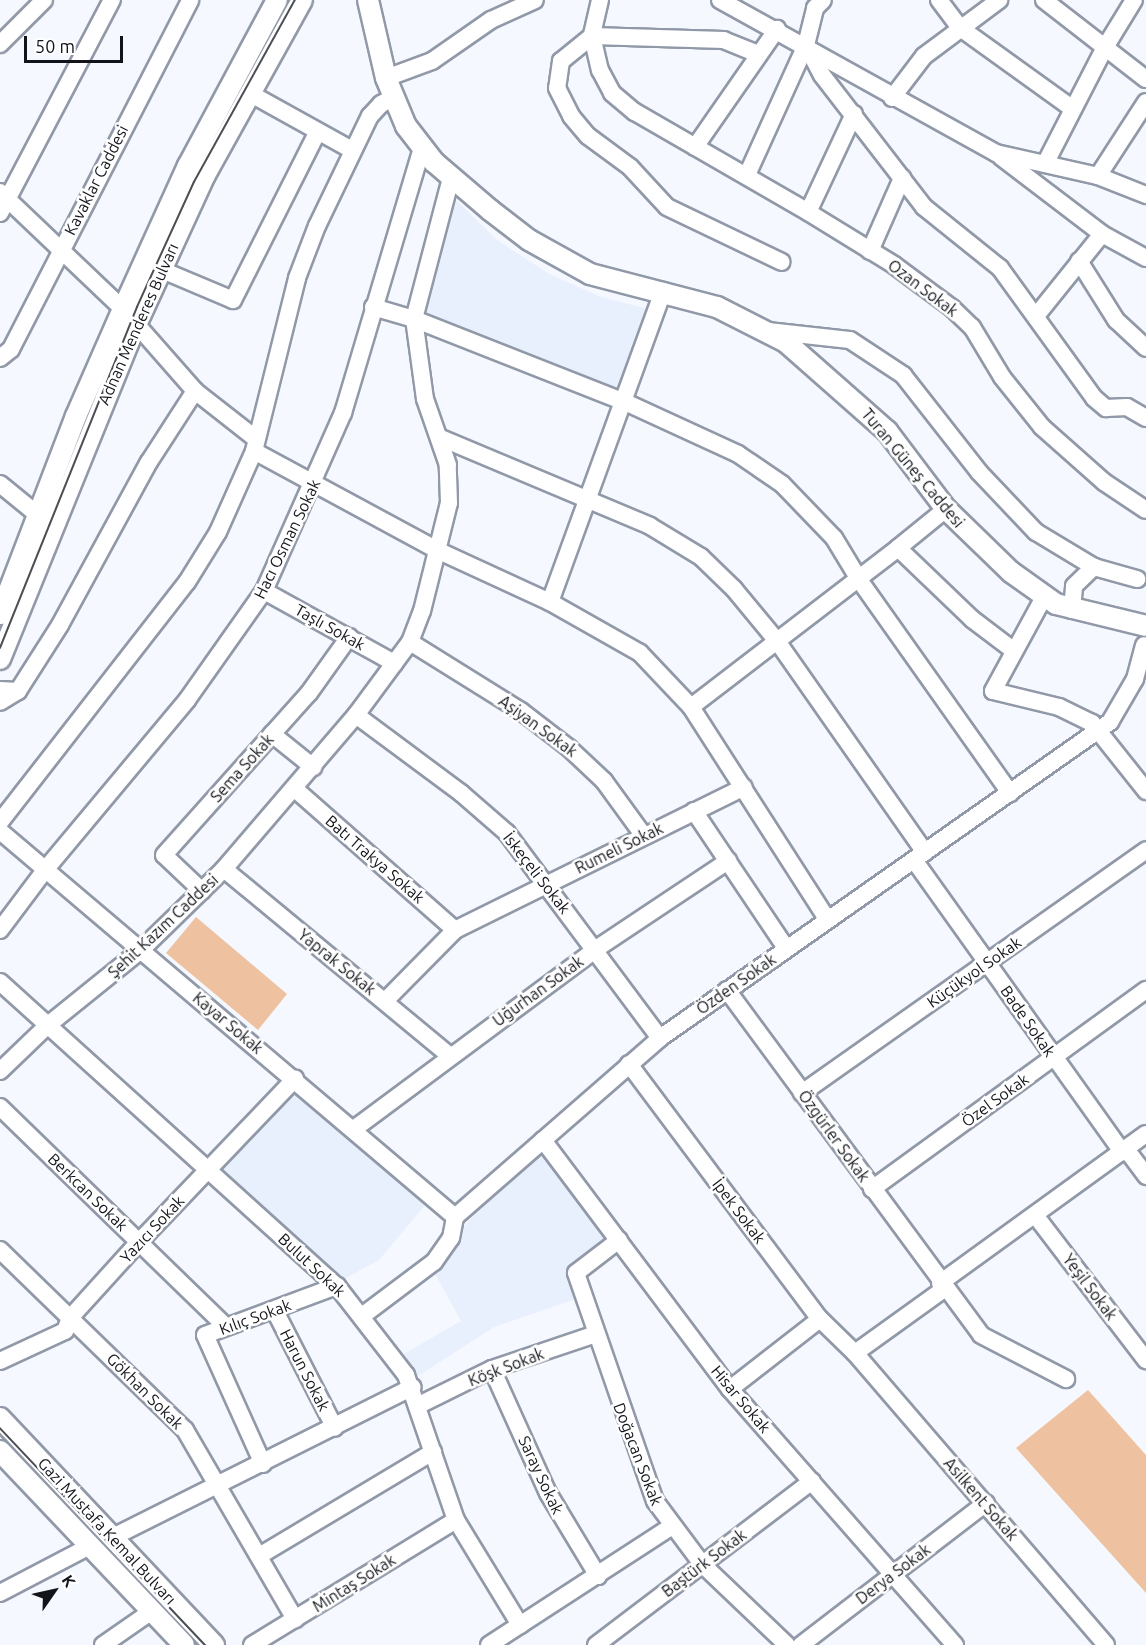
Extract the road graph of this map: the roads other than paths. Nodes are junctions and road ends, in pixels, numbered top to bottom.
1 (44, 0) edge
2 (112, 0) edge
3 (190, 0) edge
4 (302, 0) edge
5 (368, 0) edge
6 (535, 0) edge
7 (600, 0) edge
8 (720, 0) edge
9 (939, 0) edge
10 (999, 0) edge
11 (1044, 0) edge
12 (1134, 0) edge
13 (275, 1) edge
14 (817, 3) edge
15 (959, 27) junction
16 (777, 30) junction
17 (592, 36) junction
18 (0, 44) edge
19 (806, 45) junction
20 (1104, 49) junction
21 (758, 54) junction
22 (386, 78) junction
23 (1146, 79) edge
24 (249, 93) junction
25 (393, 98) junction
26 (892, 98) junction
27 (1146, 102) edge
28 (1073, 109) junction
29 (854, 114) junction
30 (317, 133) junction
31 (695, 147) junction
32 (422, 148) junction
33 (352, 150) junction
34 (996, 153) junction
35 (1045, 164) junction
36 (747, 175) junction
37 (1098, 176) junction
38 (451, 178) junction
39 (902, 178) junction
40 (1146, 195) edge
41 (2, 202) edge
42 (808, 212) junction
43 (1102, 234) junction
44 (60, 250) junction
45 (870, 250) junction
46 (1146, 258) edge
47 (1079, 261) junction
48 (782, 262) dead end
49 (162, 270) junction
50 (663, 291) junction
51 (373, 307) junction
52 (123, 309) junction
53 (1036, 315) junction
54 (414, 319) junction
55 (135, 327) junction
56 (767, 331) junction
57 (1146, 348) edge
58 (0, 358) edge
59 (195, 391) junction
60 (625, 402) junction
61 (1146, 418) edge
62 (441, 438) junction
63 (255, 445) junction
64 (0, 484) edge
65 (313, 485) junction
66 (589, 498) junction
67 (946, 509) junction
68 (1146, 510) edge
69 (38, 515) junction
70 (898, 548) junction
71 (439, 551) junction
72 (1094, 567) junction
73 (1137, 579) dead end
74 (860, 581) junction
75 (264, 591) junction
76 (1044, 597) junction
77 (550, 602) junction
78 (1072, 610) junction
79 (0, 614) edge
80 (1146, 626) edge
81 (349, 637) junction
82 (777, 641) junction
83 (410, 642) junction
84 (1144, 645) dead end
85 (1012, 650) junction
86 (0, 659) edge
87 (394, 663) junction
88 (1140, 681) edge
89 (0, 690) edge
90 (18, 691) junction
91 (0, 702) edge
92 (691, 707) junction
93 (356, 715) junction
94 (1100, 729) junction
95 (272, 734) junction
96 (313, 768) junction
97 (744, 786) junction
98 (295, 789) junction
99 (1146, 791) edge
100 (1010, 793) junction
101 (694, 811) junction
102 (0, 822) edge
103 (0, 831) edge
104 (644, 836) junction
105 (1146, 850) edge
106 (920, 856) junction
107 (728, 861) junction
108 (224, 869) junction
109 (45, 870) junction
110 (547, 883) junction
111 (202, 891) junction
112 (828, 920) junction
113 (0, 930) edge
114 (455, 930) junction
115 (786, 948) junction
116 (596, 949) junction
117 (141, 950) junction
118 (987, 962) junction
119 (0, 982) edge
120 (727, 990) junction
121 (1146, 990) edge
122 (385, 1001) junction
123 (48, 1025) junction
124 (660, 1038) junction
125 (450, 1055) junction
126 (1054, 1058) junction
127 (629, 1064) junction
128 (0, 1071) edge
129 (295, 1079) junction
130 (802, 1093) junction
131 (0, 1107) edge
132 (354, 1129) junction
133 (1146, 1134) edge
134 (543, 1140) junction
135 (1124, 1150) junction
136 (208, 1170) junction
137 (1146, 1176) edge
138 (872, 1189) junction
139 (1035, 1215) junction
140 (455, 1217) junction
141 (619, 1240) junction
142 (139, 1242) junction
143 (0, 1250) edge
144 (337, 1286) junction
145 (942, 1286) junction
146 (275, 1311) junction
147 (362, 1316) junction
148 (70, 1318) junction
149 (820, 1319) junction
150 (226, 1327) junction
151 (596, 1334) junction
152 (855, 1353) junction
153 (1146, 1360) edge
154 (0, 1361) edge
155 (492, 1369) junction
156 (1066, 1379) dead end
157 (412, 1387) junction
158 (730, 1389) junction
159 (419, 1405) junction
160 (0, 1418) edge
161 (335, 1428) junction
162 (0, 1451) edge
163 (432, 1452) junction
164 (263, 1464) junction
165 (812, 1481) junction
166 (220, 1486) junction
167 (986, 1503) junction
168 (456, 1520) junction
169 (671, 1527) junction
170 (113, 1537) junction
171 (90, 1546) junction
172 (259, 1556) junction
173 (702, 1564) junction
174 (892, 1573) junction
175 (598, 1576) junction
176 (0, 1593) edge
177 (152, 1611) junction
178 (295, 1619) junction
179 (520, 1625) junction
180 (103, 1645) edge
181 (184, 1645) edge
182 (214, 1645) edge
183 (252, 1645) edge
184 (489, 1645) edge
185 (596, 1645) edge
186 (787, 1645) edge
187 (801, 1645) edge
188 (955, 1645) edge
189 (1106, 1645) edge

1 - 18 street
2 - 41 street
3 - 44 street, Kavaklar Caddesi
4 - 24 main road, Adnan Menderes Bulvarı
5 - 22 main road, Turan Güneş Caddesi
6 - 22 street
7 - 17 street
8 - 16 street
9 - 15 street
10 - 15 street
11 - 20 street
12 - 20 street
13 - 52 main road, Adnan Menderes Bulvarı
14 - 19 street
15 - 26 street
15 - 28 street
16 - 19 street
16 - 21 street
17 - 21 street
17 - 31 street, Ozan Sokak
17 - 48 street
19 - 26 street
19 - 29 street
19 - 36 street
20 - 23 street
20 - 28 street
21 - 31 street
22 - 25 main road, Turan Güneş Caddesi
24 - 30 street
24 - 49 main road, Adnan Menderes Bulvarı
25 - 32 main road, Turan Güneş Caddesi
25 - 33 street
26 - 34 street
27 - 37 street
28 - 35 street
29 - 39 street
29 - 42 street
30 - 33 street
30 - 49 street
31 - 36 street, Ozan Sokak
32 - 38 main road, Turan Güneş Caddesi
32 - 51 street, Hacı Osman Sokak
33 - 63 street
34 - 35 street
34 - 43 street
35 - 37 street
36 - 42 street, Ozan Sokak
37 - 40 street
38 - 50 main road, Turan Güneş Caddesi
38 - 54 street
39 - 45 street
39 - 53 street
41 - 44 street
42 - 45 street, Ozan Sokak
43 - 46 street
43 - 47 street
44 - 52 street
44 - 58 street, Kavaklar Caddesi
45 - 68 street, Ozan Sokak
47 - 53 street
47 - 57 street
49 - 55 main road, Adnan Menderes Bulvarı
50 - 56 main road, Turan Güneş Caddesi
50 - 60 street
51 - 54 street
51 - 65 street, Hacı Osman Sokak
52 - 55 street
52 - 69 main road, Adnan Menderes Bulvarı
53 - 61 street
54 - 60 street
54 - 62 street, Şehit Kazım Caddesi
55 - 59 street
55 - 86 main road, Adnan Menderes Bulvarı
56 - 67 main road, Turan Güneş Caddesi
56 - 72 street
59 - 63 street
59 - 90 street
60 - 66 street
60 - 74 street
62 - 66 street, Bade Sokak
62 - 71 street, Şehit Kazım Caddesi
63 - 65 street
63 - 102 street
64 - 69 street
65 - 71 street
65 - 75 street, Hacı Osman Sokak
66 - 77 street
66 - 82 street, Bade Sokak
67 - 70 street
67 - 76 main road, Turan Güneş Caddesi
69 - 79 main road, Adnan Menderes Bulvarı
70 - 74 street
70 - 85 street
71 - 77 street
71 - 83 street, Şehit Kazım Caddesi
72 - 73 street
72 - 78 street
74 - 82 street
74 - 100 street
75 - 81 street, Taşlı Sokak
75 - 109 street, Hacı Osman Sokak
76 - 78 main road, Turan Güneş Caddesi
76 - 85 street
77 - 92 street
78 - 80 main road, Turan Güneş Caddesi
81 - 87 street, Taşlı Sokak
81 - 95 street, Sema Sokak
82 - 92 street
82 - 106 street, Bade Sokak
83 - 87 street, Şehit Kazım Caddesi
83 - 104 street, Aşiyan Sokak
84 - 88 street, Özden Sokak
85 - 94 street
87 - 93 street, Şehit Kazım Caddesi
88 - 94 street, Özden Sokak
89 - 90 street
90 - 91 street
92 - 97 street
93 - 96 street, Şehit Kazım Caddesi
93 - 110 street, İskeçeli Sokak
94 - 99 street
94 - 100 street, Özden Sokak
95 - 96 street
95 - 111 street, Sema Sokak
96 - 98 street, Şehit Kazım Caddesi
97 - 101 street, Rumeli Sokak
97 - 112 street
98 - 108 street, Şehit Kazım Caddesi
98 - 114 street, Batı Trakya Sokak
100 - 106 street, Özden Sokak
101 - 104 street, Rumeli Sokak
101 - 107 street
103 - 109 street, Kayar Sokak
104 - 110 street, Rumeli Sokak
105 - 118 street, Küçükyol Sokak
106 - 112 street, Özden Sokak
106 - 118 street, Bade Sokak
107 - 115 street
107 - 116 street, Uğurhan Sokak
108 - 111 street, Şehit Kazım Caddesi
108 - 122 street, Yaprak Sokak
109 - 113 street, Hacı Osman Sokak
109 - 117 street, Kayar Sokak
110 - 114 street, Rumeli Sokak
110 - 116 street, İskeçeli Sokak
111 - 117 street, Şehit Kazım Caddesi
112 - 115 street, Özden Sokak
114 - 122 street, Rumeli Sokak
115 - 120 street, Özden Sokak
116 - 124 street, İskeçeli Sokak
116 - 125 street, Uğurhan Sokak
117 - 123 street, Şehit Kazım Caddesi
117 - 129 street, Kayar Sokak
118 - 126 street, Bade Sokak
118 - 130 street, Küçükyol Sokak
119 - 123 street, Bulut Sokak
120 - 124 street, Özden Sokak
120 - 130 street, Özgürler Sokak
121 - 126 street, Özel Sokak
122 - 125 street, Yaprak Sokak
123 - 128 street, Şehit Kazım Caddesi
123 - 136 street, Bulut Sokak
124 - 127 street, Özden Sokak
125 - 132 street, Uğurhan Sokak
126 - 135 street, Bade Sokak
126 - 138 street, Özel Sokak
127 - 134 street, Özden Sokak
127 - 149 street, İpek Sokak
129 - 132 street, Kayar Sokak
129 - 136 street, Yazıcı Sokak
130 - 138 street, Özgürler Sokak
131 - 142 street, Berkcan Sokak
132 - 140 street, Kayar Sokak
133 - 135 street
134 - 140 street, Özden Sokak
134 - 141 street, Hisar Sokak
135 - 137 street, Bade Sokak
135 - 139 street
136 - 142 street, Yazıcı Sokak
136 - 144 street, Bulut Sokak
138 - 145 street, Özgürler Sokak
139 - 145 street
139 - 153 street, Yeşil Sokak
140 - 147 street
141 - 151 street, Doğacan Sokak
141 - 158 street, Hisar Sokak
142 - 148 street, Yazıcı Sokak
142 - 150 street, Berkcan Sokak
143 - 148 street, Gökhan Sokak
144 - 146 street, Kılıç Sokak
144 - 147 street, Bulut Sokak
145 - 152 street
145 - 156 street, Özgürler Sokak
146 - 150 street, Kılıç Sokak
146 - 161 street, Harun Sokak
147 - 157 street, Bulut Sokak
148 - 154 street, Yazıcı Sokak
148 - 166 street, Gökhan Sokak
149 - 152 street, İpek Sokak
149 - 158 street
150 - 164 street, Kılıç Sokak
151 - 155 street, Köşk Sokak
151 - 169 street, Doğacan Sokak
152 - 167 street, Asilkent Sokak
155 - 159 street, Köşk Sokak
155 - 175 street, Saray Sokak
157 - 159 street, Bulut Sokak
157 - 161 street
158 - 165 street, Hisar Sokak
159 - 163 street, Bulut Sokak
160 - 170 main road, Gazi Mustafa Kemal Bulvarı
161 - 164 street
162 - 171 main road, Gazi Mustafa Kemal Bulvarı
163 - 168 street, Bulut Sokak
163 - 172 street
164 - 166 street
165 - 173 street, Baştürk Sokak
165 - 174 street, Hisar Sokak
166 - 170 street
166 - 172 street, Gökhan Sokak
167 - 174 street, Derya Sokak
167 - 189 street, Asilkent Sokak
168 - 178 street, Mintaş Sokak
168 - 179 street, Bulut Sokak
169 - 173 street, Doğacan Sokak
169 - 175 street
170 - 182 main road, Gazi Mustafa Kemal Bulvarı
171 - 176 street
171 - 177 main road, Gazi Mustafa Kemal Bulvarı
172 - 178 street, Gökhan Sokak
173 - 185 street, Baştürk Sokak
173 - 186 street, Doğacan Sokak
174 - 187 street, Derya Sokak
174 - 188 street, Hisar Sokak
175 - 179 street
177 - 180 street
177 - 181 main road, Gazi Mustafa Kemal Bulvarı
178 - 183 street, Mintaş Sokak
179 - 184 street

